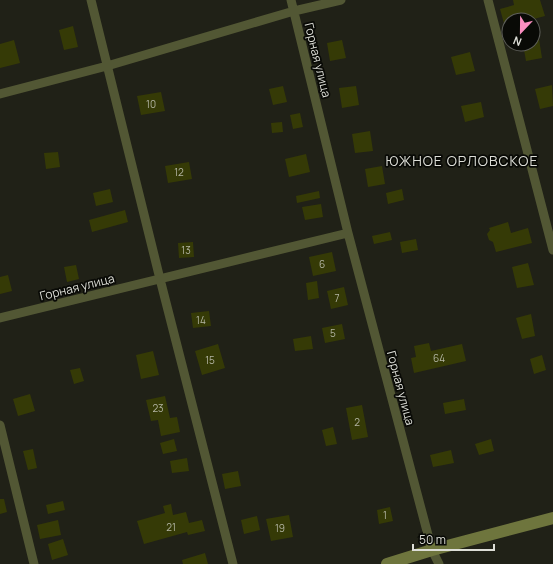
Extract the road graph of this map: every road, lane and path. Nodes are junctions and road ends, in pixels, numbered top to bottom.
1 (91, 0) edge
2 (291, 0) edge
3 (341, 0) edge
4 (488, 0) edge
5 (294, 11) junction
6 (107, 66) junction
7 (0, 94) edge
8 (348, 233) junction
9 (553, 250) edge
10 (160, 279) junction
11 (0, 318) edge
12 (0, 425) edge
13 (553, 518) edge
14 (432, 550) junction
15 (34, 564) edge
16 (233, 564) edge
17 (387, 564) edge
18 (439, 564) edge

1 - 6 street
2 - 5 street
3 - 5 street
4 - 9 street
5 - 6 street, Горная улица
5 - 8 street, Горная улица
6 - 7 street, Горная улица
6 - 10 street
8 - 10 street, Горная улица
8 - 14 street, Горная улица
10 - 11 street, Горная улица
10 - 16 street
12 - 15 street
13 - 14 street
14 - 17 street
14 - 18 street, Горная улица

